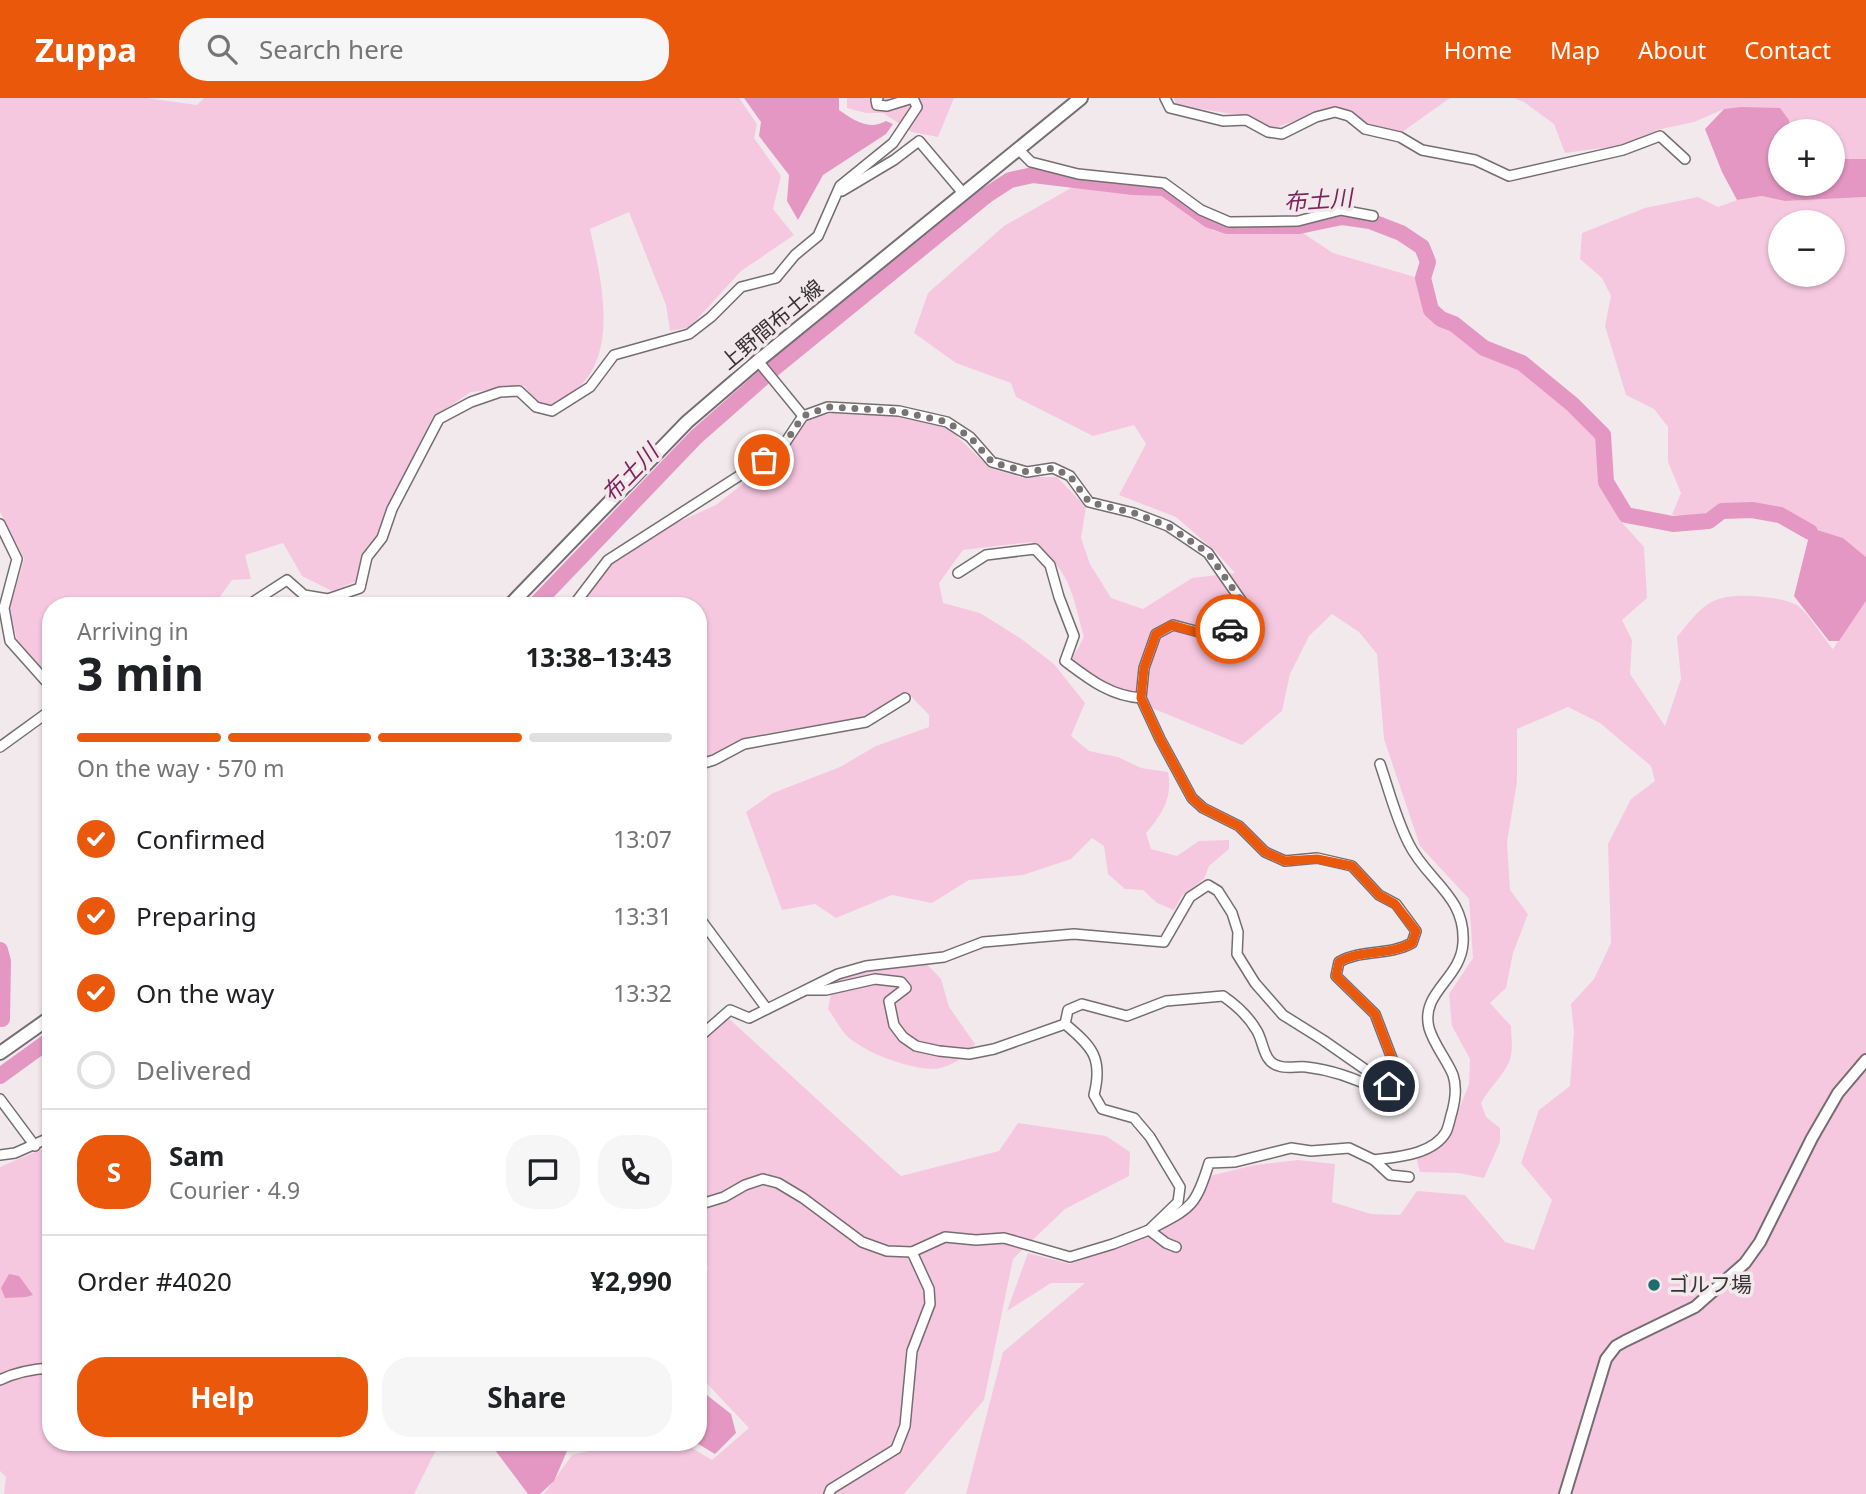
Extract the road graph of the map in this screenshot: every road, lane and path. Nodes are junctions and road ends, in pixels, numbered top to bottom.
1 (878, 98) edge
2 (1081, 98) edge
3 (1165, 98) edge
4 (1018, 149) junction
5 (1685, 159) dead end
6 (963, 193) junction
7 (834, 200) junction
8 (1374, 216) dead end
9 (758, 361) junction
10 (803, 416) junction
11 (0, 524) edge
12 (958, 573) dead end
13 (261, 597) edge
14 (311, 597) edge
15 (341, 597) edge
16 (518, 597) edge
17 (580, 597) edge
18 (42, 677) edge
19 (905, 698) dead end
20 (1141, 698) junction
21 (42, 717) edge
22 (0, 747) edge
23 (707, 762) edge
24 (1380, 764) dead end
25 (707, 928) edge
26 (803, 990) junction
27 (767, 1009) junction
28 (42, 1023) edge
29 (1065, 1024) junction
30 (707, 1030) edge
31 (0, 1053) edge
32 (1866, 1060) edge
33 (1389, 1086) junction
34 (0, 1099) edge
35 (42, 1142) edge
36 (35, 1146) junction
37 (0, 1155) edge
38 (1374, 1160) junction
39 (1409, 1177) dead end
40 (707, 1203) edge
41 (1149, 1230) junction
42 (1176, 1247) dead end
43 (912, 1252) junction
44 (42, 1369) edge
45 (0, 1380) edge
46 (829, 1494) edge
47 (1565, 1494) edge

1 - 7 street
2 - 4 main road, 上野間布土線
3 - 5 street
4 - 6 main road, 上野間布土線
4 - 8 street
6 - 7 street
6 - 9 main road, 上野間布土線
7 - 15 street
9 - 10 street
9 - 16 main road, 上野間布土線
10 - 17 street
10 - 20 street
11 - 18 street
12 - 20 street
13 - 14 street
19 - 23 street
20 - 33 street
21 - 22 street
24 - 38 street
25 - 27 street
26 - 27 street
26 - 29 street
26 - 33 street
27 - 30 street
28 - 31 main road
29 - 33 street
29 - 41 street
32 - 47 street
34 - 36 street
35 - 36 street
36 - 37 street
38 - 39 street
38 - 41 street
40 - 43 street
41 - 42 street
41 - 43 street
43 - 46 street
44 - 45 street

